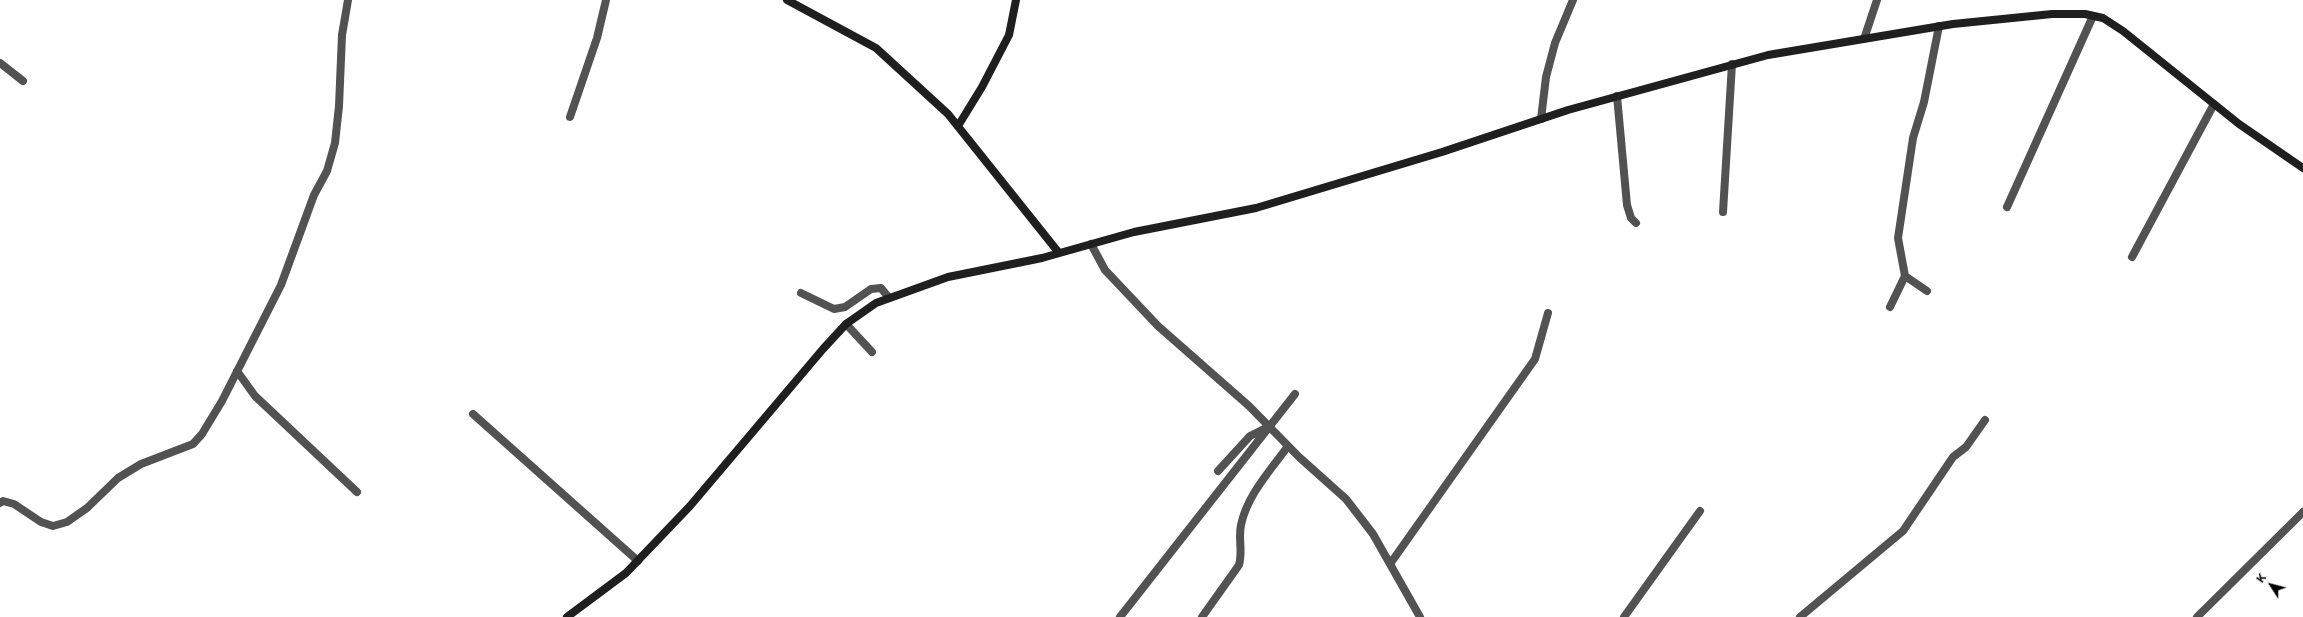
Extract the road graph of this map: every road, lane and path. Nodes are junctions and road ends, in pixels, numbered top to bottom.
1 (348, 0) edge
2 (606, 0) edge
3 (787, 0) edge
4 (1016, 0) edge
5 (1573, 0) edge
6 (1877, 0) edge
7 (2092, 16) junction
8 (1939, 26) junction
9 (1864, 39) junction
10 (0, 62) edge
11 (1732, 64) junction
12 (24, 81) dead end
13 (1617, 96) junction
14 (2214, 104) junction
15 (570, 118) dead end
16 (1541, 119) junction
17 (958, 126) junction
18 (2303, 168) edge
19 (2007, 207) dead end
20 (1723, 212) dead end
21 (1636, 223) dead end
22 (1091, 244) junction
23 (1059, 253) junction
24 (2132, 257) dead end
25 (1905, 276) junction
26 (1927, 291) dead end
27 (801, 293) dead end
28 (889, 298) junction
29 (1890, 307) dead end
30 (1548, 314) dead end
31 (846, 324) junction
32 (872, 352) dead end
33 (237, 372) junction
34 (1295, 394) dead end
35 (473, 414) dead end
36 (1985, 420) dead end
37 (1269, 427) junction
38 (1288, 446) junction
39 (1218, 471) dead end
40 (357, 492) dead end
41 (0, 503) edge
42 (1700, 511) dead end
43 (2303, 512) edge
44 (638, 561) junction
45 (1390, 564) junction
46 (567, 617) edge
47 (1120, 617) edge
48 (1202, 617) edge
49 (1420, 617) edge
50 (1624, 617) edge
51 (1800, 617) edge
52 (2197, 617) edge

1 - 33 street
2 - 15 street
3 - 17 street
4 - 17 street
5 - 16 street
6 - 9 street
7 - 8 street
7 - 14 street
7 - 19 street
8 - 9 street
8 - 25 street
9 - 11 street
10 - 12 street
11 - 13 street
11 - 20 street
13 - 16 street
13 - 21 street
14 - 18 street
14 - 24 street
16 - 22 street
17 - 23 street
22 - 23 street
22 - 37 street
23 - 28 street
25 - 26 street
25 - 29 street
27 - 28 street
28 - 31 street
30 - 45 street
31 - 32 street
31 - 44 street
33 - 40 street
33 - 41 street
34 - 37 street
35 - 44 street
36 - 51 street
37 - 38 street
37 - 39 street
37 - 47 street
38 - 45 street
38 - 48 street
42 - 50 street
43 - 52 street
44 - 46 street
45 - 49 street

